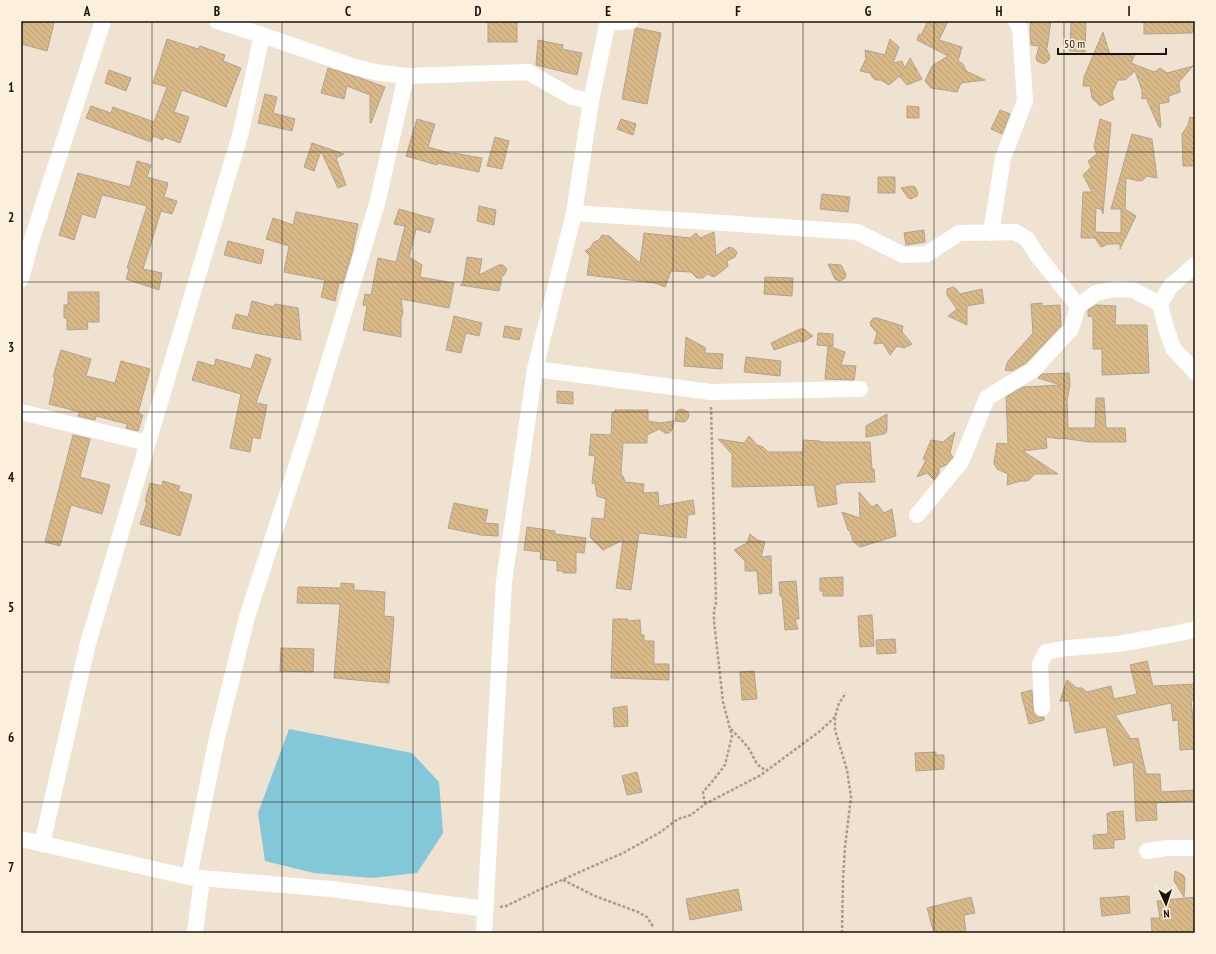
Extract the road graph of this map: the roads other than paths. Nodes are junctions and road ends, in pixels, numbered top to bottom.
1 (103, 21) edge
2 (217, 21) edge
3 (631, 21) edge
4 (1016, 21) edge
5 (608, 22) edge
6 (262, 35) junction
7 (406, 76) junction
8 (591, 101) junction
9 (574, 213) junction
10 (991, 233) junction
11 (1195, 265) edge
12 (21, 279) edge
13 (1160, 304) junction
14 (1078, 306) junction
15 (536, 369) junction
16 (1195, 372) edge
17 (860, 389) dead end
18 (21, 412) edge
19 (147, 443) junction
20 (917, 516) dead end
21 (1195, 629) edge
22 (1042, 708) dead end
23 (21, 839) edge
24 (42, 844) junction
25 (1195, 848) edge
26 (1147, 851) dead end
27 (195, 877) junction
28 (486, 909) junction
29 (195, 933) edge
30 (484, 933) edge

1 - 12 street
2 - 6 street
3 - 5 street
4 - 10 street
5 - 8 street
6 - 7 street
6 - 19 street
7 - 8 street
7 - 27 street
8 - 9 street
9 - 10 street
9 - 15 street
10 - 14 street
11 - 13 street
13 - 14 street
13 - 16 street
14 - 20 street
15 - 17 street
15 - 28 street
18 - 19 street
19 - 24 street
21 - 22 street
23 - 24 street
24 - 27 street
25 - 26 street
27 - 28 street
27 - 29 street
28 - 30 street

